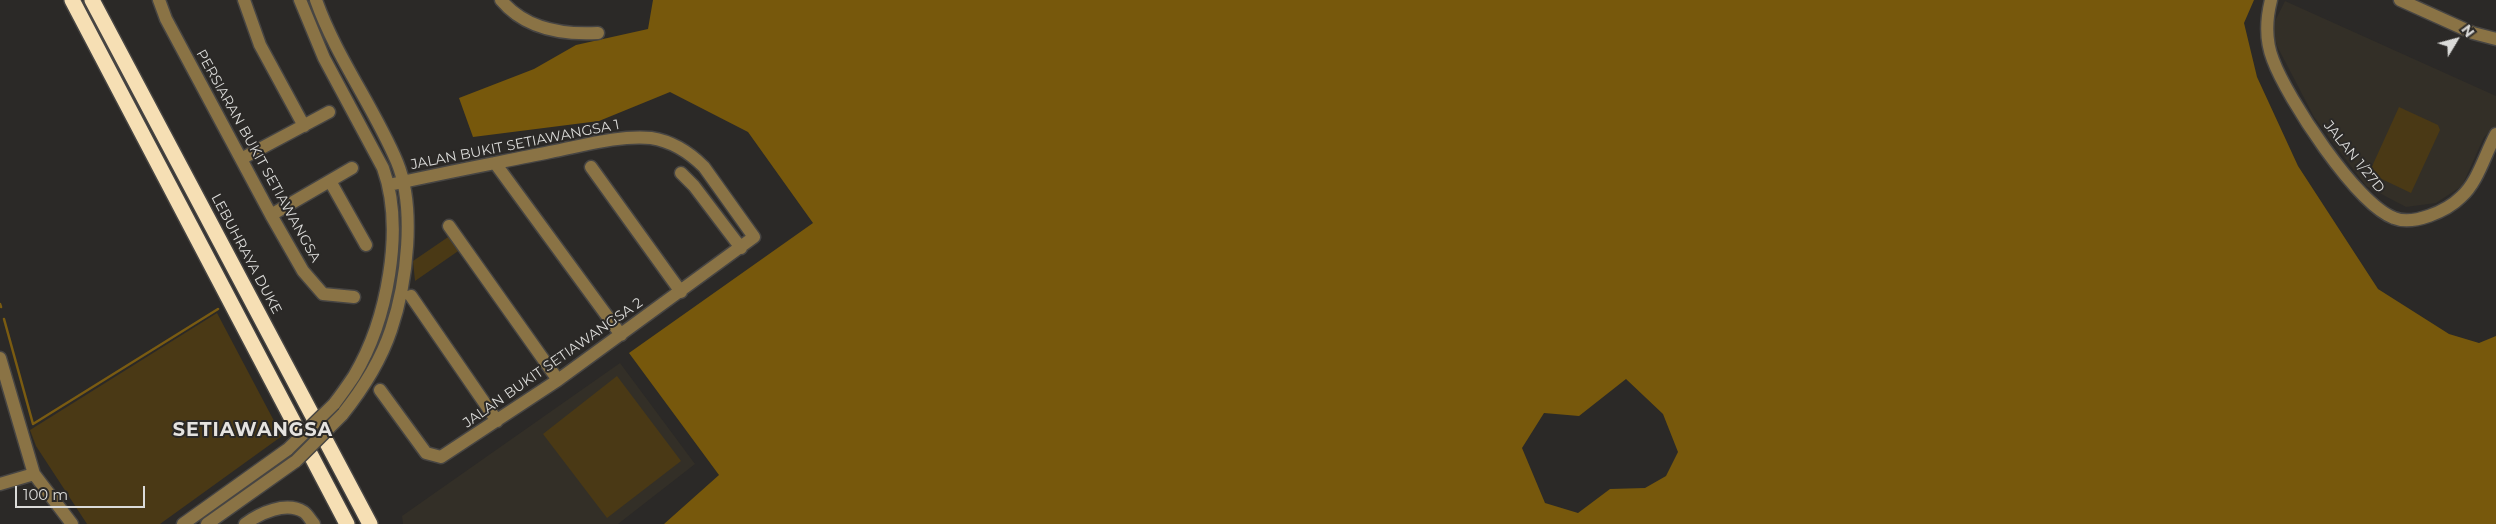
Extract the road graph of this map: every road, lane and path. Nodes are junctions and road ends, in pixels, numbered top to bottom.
1 (62, 0) edge
2 (72, 0) edge
3 (93, 0) edge
4 (159, 0) edge
5 (244, 0) edge
6 (300, 0) edge
7 (316, 0) edge
8 (501, 0) edge
9 (2271, 0) edge
10 (2400, 0) edge
11 (598, 33) dead end
12 (2496, 39) edge
13 (93, 40) junction
14 (329, 112) dead end
15 (304, 126) junction
16 (2496, 134) edge
17 (241, 159) junction
18 (495, 163) junction
19 (591, 167) dead end
20 (352, 168) dead end
21 (681, 173) dead end
22 (330, 181) junction
23 (404, 182) junction
24 (389, 185) junction
25 (270, 216) junction
26 (449, 226) dead end
27 (754, 235) joint
28 (366, 246) dead end
29 (741, 248) junction
30 (681, 292) junction
31 (411, 296) dead end
32 (354, 297) dead end
33 (621, 335) junction
34 (0, 358) edge
35 (558, 380) junction
36 (380, 390) dead end
37 (5, 397) edge
38 (497, 421) junction
39 (34, 474) junction
40 (0, 484) edge
41 (72, 524) edge
42 (183, 524) edge
43 (207, 524) edge
44 (245, 524) edge
45 (314, 524) edge
46 (348, 524) edge
47 (370, 524) edge

1 - 13 highway
2 - 13 highway
3 - 47 highway, LEBUHRAYA DUKE
4 - 17 street, PERSIARAN BUKIT SETIAWANGSA
5 - 15 street
6 - 24 street
7 - 23 street
8 - 11 street
9 - 16 street, JALAN 1/27D
10 - 12 street
13 - 46 highway
14 - 15 street
15 - 17 street
17 - 25 street, PERSIARAN BUKIT SETIAWANGSA
18 - 23 street, JALAN BUKIT SETIAWANGSA 1
18 - 27 street, JALAN BUKIT SETIAWANGSA 1
18 - 33 street
19 - 30 street
20 - 22 street
21 - 29 street
22 - 25 street
22 - 28 street
23 - 24 street, JALAN BUKIT SETIAWANGSA 1
23 - 43 street, bridge
24 - 42 street, bridge
25 - 32 street, PERSIARAN BUKIT SETIAWANGSA
26 - 35 street
27 - 29 street, JALAN BUKIT SETIAWANGSA 2
29 - 30 street, JALAN BUKIT SETIAWANGSA 2
30 - 33 street, JALAN BUKIT SETIAWANGSA 2
31 - 38 street
33 - 35 street, JALAN BUKIT SETIAWANGSA 2
34 - 37 street
35 - 38 street, JALAN BUKIT SETIAWANGSA 2
36 - 38 street, JALAN BUKIT SETIAWANGSA 2
37 - 39 street
39 - 40 street
39 - 41 street
44 - 45 street

